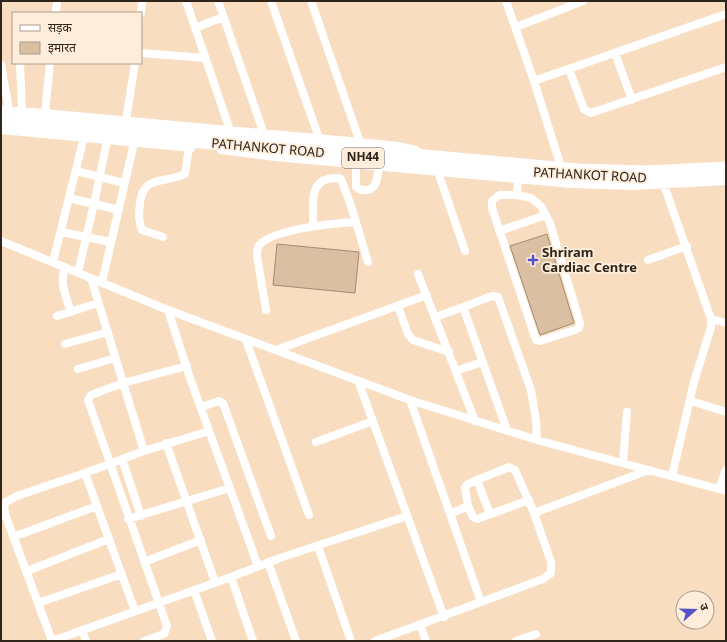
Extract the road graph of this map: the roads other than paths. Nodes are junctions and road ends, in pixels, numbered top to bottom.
1 (57, 1) edge
2 (142, 1) edge
3 (186, 1) edge
4 (218, 1) edge
5 (271, 1) edge
6 (310, 1) edge
7 (506, 1) edge
8 (583, 1) edge
9 (56, 12) edge
10 (141, 12) edge
11 (726, 14) edge
12 (223, 17) junction
13 (516, 27) junction
14 (195, 28) junction
15 (615, 53) junction
16 (142, 54) edge
17 (205, 58) junction
18 (20, 64) edge
19 (50, 64) edge
20 (134, 64) edge
21 (1, 65) edge
22 (726, 67) edge
23 (569, 69) junction
24 (534, 81) junction
25 (632, 100) junction
26 (4, 111) edge
27 (22, 111) junction
28 (45, 113) junction
29 (126, 120) junction
30 (1, 124) edge
31 (1, 130) edge
32 (230, 130) junction
33 (264, 134) junction
34 (84, 137) junction
35 (318, 138) junction
36 (106, 141) junction
37 (360, 142) junction
38 (134, 143) junction
39 (189, 147) junction
40 (442, 157) junction
41 (336, 159) junction
42 (379, 163) junction
43 (356, 165) junction
44 (726, 167) edge
45 (561, 168) junction
46 (76, 171) junction
47 (438, 172) junction
48 (726, 175) edge
49 (100, 176) junction
50 (335, 178) junction
51 (518, 180) junction
52 (726, 181) edge
53 (124, 182) junction
54 (664, 184) junction
55 (517, 195) junction
56 (69, 198) junction
57 (94, 204) junction
58 (119, 210) junction
59 (546, 215) junction
60 (356, 222) junction
61 (314, 226) junction
62 (499, 231) junction
63 (61, 232) junction
64 (86, 237) junction
65 (163, 237) dead end
66 (1, 241) edge
67 (111, 242) junction
68 (687, 246) junction
69 (465, 251) dead end
70 (648, 260) dead end
71 (53, 262) junction
72 (368, 262) dead end
73 (65, 267) junction
74 (78, 272) junction
75 (418, 274) dead end
76 (91, 278) junction
77 (102, 282) junction
78 (427, 295) junction
79 (98, 303) junction
80 (398, 306) junction
81 (463, 307) junction
82 (168, 310) junction
83 (266, 310) dead end
84 (71, 312) junction
85 (57, 316) dead end
86 (436, 317) junction
87 (711, 319) junction
88 (726, 323) edge
89 (108, 332) junction
90 (246, 340) junction
91 (65, 344) dead end
92 (276, 350) junction
93 (449, 352) junction
94 (115, 358) junction
95 (482, 362) junction
96 (187, 366) junction
97 (78, 370) dead end
98 (456, 371) junction
99 (123, 383) junction
100 (359, 383) junction
101 (410, 400) junction
102 (691, 401) junction
103 (201, 407) junction
104 (627, 412) dead end
105 (726, 412) edge
106 (373, 421) junction
107 (475, 422) junction
108 (507, 430) junction
109 (209, 431) junction
110 (537, 440) junction
111 (316, 442) dead end
112 (166, 443) junction
113 (144, 451) junction
114 (122, 459) junction
115 (623, 463) junction
116 (110, 464) junction
117 (649, 470) junction
118 (726, 470) edge
119 (85, 473) junction
120 (672, 476) junction
121 (477, 480) junction
122 (230, 488) junction
123 (723, 490) edge
124 (529, 500) junction
125 (188, 501) junction
126 (97, 506) junction
127 (468, 506) junction
128 (534, 513) junction
129 (450, 514) junction
130 (490, 514) junction
131 (309, 515) dead end
132 (141, 516) junction
133 (407, 516) junction
134 (128, 519) junction
135 (271, 536) dead end
136 (13, 537) junction
137 (109, 539) junction
138 (201, 540) junction
139 (318, 546) junction
140 (144, 562) junction
141 (268, 562) junction
142 (258, 566) junction
143 (27, 572) junction
144 (122, 574) junction
145 (231, 577) junction
146 (215, 582) junction
147 (194, 590) junction
148 (158, 602) junction
149 (481, 602) junction
150 (38, 603) junction
151 (135, 611) junction
152 (444, 617) junction
153 (420, 625) junction
154 (82, 630) junction
155 (536, 634) dead end
156 (393, 638) edge
157 (52, 641) edge
158 (86, 641) edge
159 (144, 641) edge
160 (212, 641) edge
161 (253, 641) edge
162 (296, 641) edge
163 (351, 641) edge
164 (375, 641) edge
165 (426, 641) edge
166 (516, 641) edge

1 - 9 street
2 - 10 street
3 - 14 street
4 - 12 street
5 - 35 street
6 - 37 street
7 - 13 street
8 - 13 street
11 - 15 street
12 - 14 street
12 - 33 street
13 - 24 street
14 - 17 street
15 - 23 street
15 - 25 street
16 - 17 street
17 - 32 street
18 - 27 street
19 - 28 street
20 - 29 street
21 - 26 street
22 - 25 street
23 - 24 street
23 - 25 street
24 - 45 street
26 - 27 street
26 - 40 highway, NH44
27 - 28 street
28 - 29 street
29 - 32 street
30 - 41 highway, PATHANKOT ROAD / NH44
31 - 34 street
32 - 33 street
33 - 35 street
34 - 36 street
34 - 46 street
35 - 37 street
36 - 38 street
36 - 49 street
37 - 40 street
38 - 39 street
38 - 53 street
39 - 41 street
39 - 65 street
40 - 45 highway, NH44
41 - 42 highway, PATHANKOT ROAD / NH44
41 - 43 street
41 - 50 street
42 - 43 street
42 - 43 street
42 - 47 street
42 - 48 highway, PATHANKOT ROAD / NH44
44 - 45 highway, NH44
46 - 49 street
46 - 56 street
47 - 51 street
47 - 69 street
49 - 53 street
49 - 57 street
50 - 60 street
50 - 61 street
51 - 54 street
51 - 55 street
52 - 54 street
53 - 58 street
54 - 68 street
55 - 59 street
55 - 62 street
56 - 57 street
56 - 63 street
57 - 58 street
57 - 64 street
58 - 67 street
59 - 62 street
59 - 62 street
60 - 61 street
60 - 72 street
61 - 83 street
63 - 64 street
63 - 71 street
64 - 67 street
64 - 74 street
66 - 71 street
67 - 77 street
68 - 70 street
68 - 87 street
71 - 73 street
73 - 74 street
73 - 84 street
74 - 76 street
75 - 78 street
76 - 77 street
76 - 79 street
77 - 82 street
78 - 80 street
78 - 86 street
79 - 84 street
79 - 89 street
80 - 92 street
80 - 93 street
81 - 86 street
81 - 95 street
81 - 110 street
82 - 90 street
82 - 96 street
84 - 85 street
86 - 93 street
87 - 88 street
87 - 102 street
89 - 91 street
89 - 94 street
90 - 92 street
90 - 131 street
92 - 100 street
93 - 98 street
94 - 97 street
94 - 99 street
95 - 98 street
95 - 108 street
96 - 99 street
96 - 103 street
98 - 107 street
99 - 113 street
99 - 116 street
100 - 101 street
100 - 106 street
101 - 107 street
101 - 129 street
102 - 105 street
102 - 120 street
103 - 109 street
103 - 135 street
104 - 115 street
106 - 111 street
106 - 133 street
107 - 108 street
108 - 110 street
109 - 112 street
109 - 122 street
110 - 115 street
112 - 113 street
112 - 125 street
113 - 114 street
114 - 116 street
114 - 132 street
115 - 117 street
116 - 119 street
116 - 134 street
117 - 120 street
117 - 128 street
118 - 123 street
119 - 126 street
119 - 136 street
120 - 123 street
121 - 124 street
121 - 127 street
121 - 130 street
122 - 125 street
122 - 142 street
124 - 128 street
124 - 130 street
125 - 132 street
125 - 138 street
126 - 136 street
126 - 137 street
127 - 129 street
127 - 130 street
128 - 149 street
129 - 149 street
132 - 134 street
133 - 139 street
133 - 152 street
134 - 140 street
136 - 143 street
137 - 143 street
137 - 144 street
138 - 140 street
138 - 146 street
139 - 141 street
139 - 163 street
140 - 148 street
141 - 142 street
141 - 162 street
142 - 145 street
143 - 150 street
144 - 150 street
144 - 151 street
145 - 146 street
145 - 161 street
146 - 147 street
147 - 148 street
147 - 160 street
148 - 151 street
148 - 159 street
149 - 152 street
150 - 157 street
151 - 154 street
152 - 153 street
153 - 156 street
153 - 165 street
154 - 157 street
154 - 158 street
155 - 166 street
156 - 164 street

